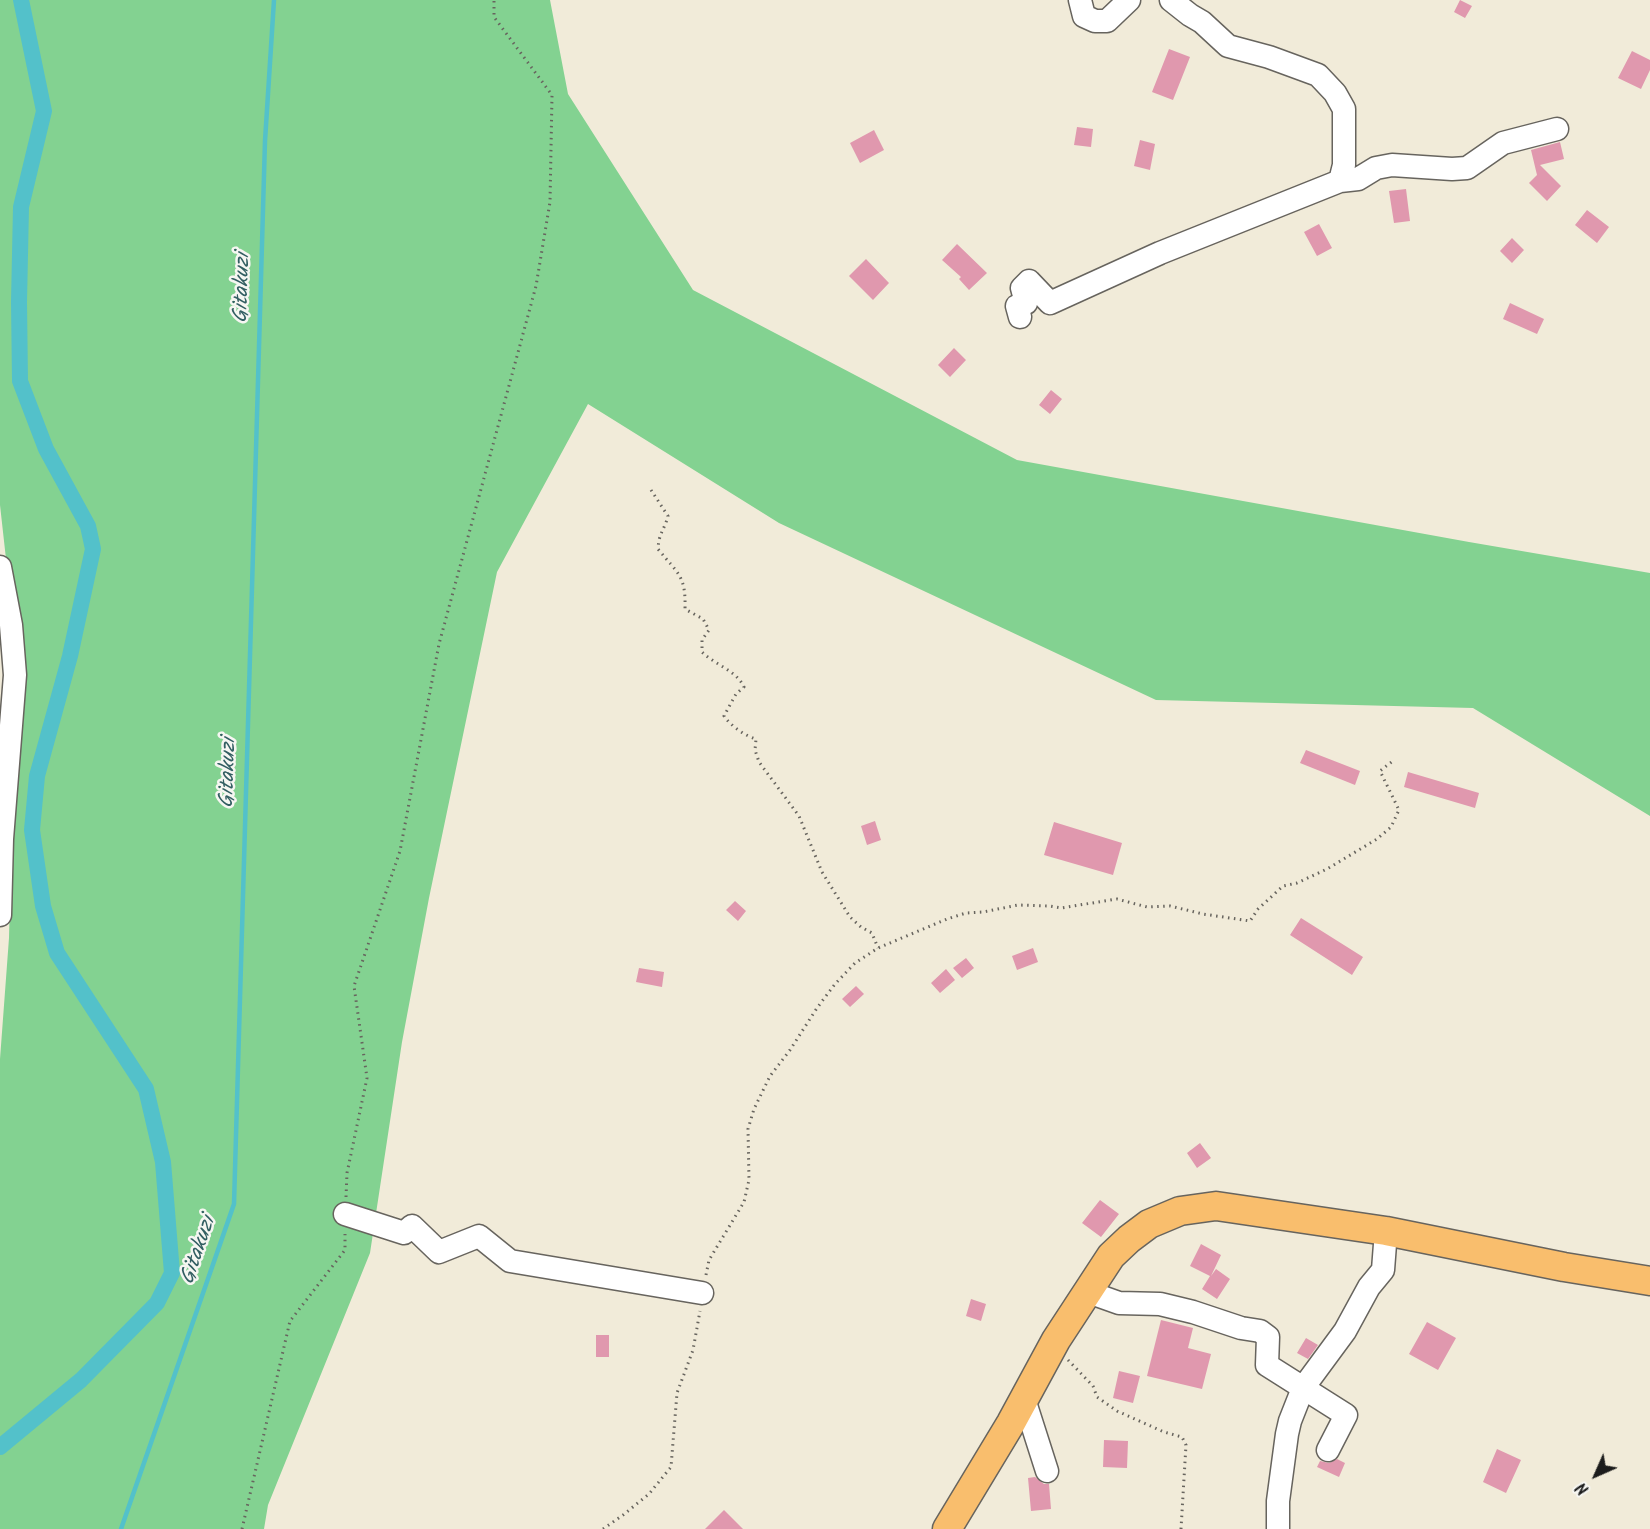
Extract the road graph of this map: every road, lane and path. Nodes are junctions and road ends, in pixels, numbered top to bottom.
1 (494, 0) edge
2 (1080, 0) edge
3 (1129, 0) edge
4 (1171, 0) edge
5 (1557, 129) dead end
6 (1340, 182) junction
7 (1020, 317) dead end
8 (651, 490) dead end
9 (0, 567) edge
10 (8, 670) edge
11 (1394, 760) dead end
12 (0, 915) edge
13 (878, 948) junction
14 (345, 1214) junction
15 (1386, 1231) junction
16 (1650, 1281) edge
17 (1088, 1292) junction
18 (702, 1293) junction
19 (1051, 1349) junction
20 (1303, 1388) junction
21 (1024, 1399) junction
22 (1328, 1450) dead end
23 (1047, 1471) dead end
24 (242, 1529) edge
25 (603, 1529) edge
26 (946, 1529) edge
27 (1181, 1529) edge
28 (1278, 1529) edge

1 - 14 path
2 - 3 street
4 - 6 street
5 - 6 street
6 - 7 street
8 - 13 path
9 - 10 street
10 - 12 street
11 - 13 path
13 - 18 path
14 - 18 street
14 - 24 path
15 - 16 main road
15 - 17 main road
15 - 20 street
17 - 19 main road
17 - 20 street
18 - 25 path
19 - 21 main road
19 - 27 path
20 - 22 street
20 - 28 street
21 - 23 street
21 - 26 main road

